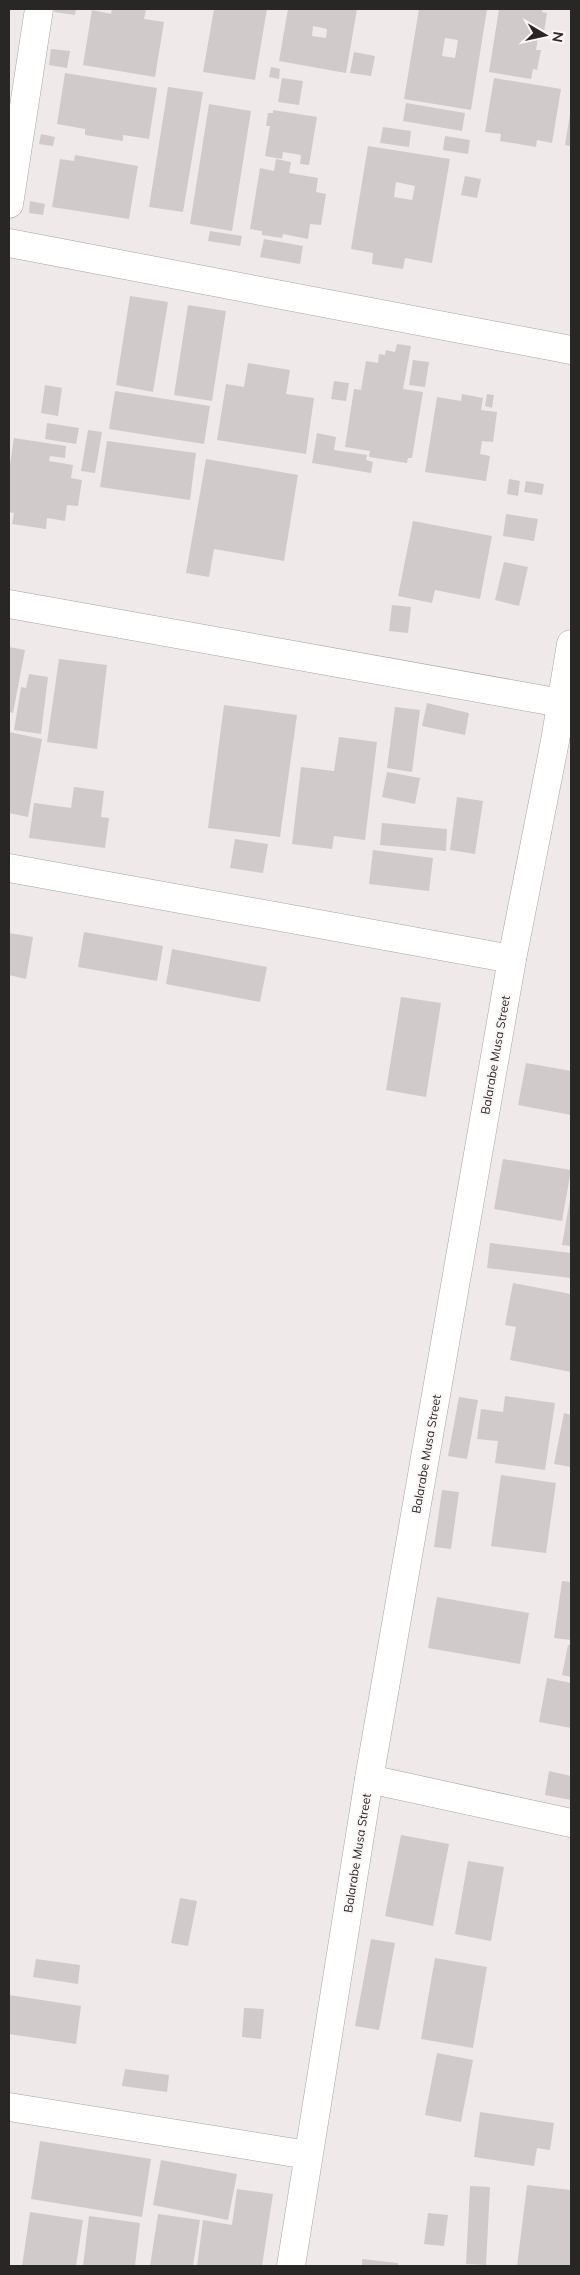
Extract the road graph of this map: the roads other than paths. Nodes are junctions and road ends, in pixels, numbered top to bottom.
1 (39, 9) edge
2 (9, 204) edge
3 (9, 243) edge
4 (571, 350) edge
5 (9, 604) edge
6 (571, 644) edge
7 (561, 703) junction
8 (563, 743) edge
9 (9, 868) edge
10 (512, 959) junction
11 (370, 1779) junction
12 (571, 1823) edge
13 (9, 2107) edge
14 (308, 2155) junction
15 (290, 2266) edge

1 - 2 street
3 - 4 street
5 - 7 street
6 - 7 street, Balarabe Musa Street
7 - 8 street, Balarabe Musa Street
8 - 10 street, Balarabe Musa Street
9 - 10 street
10 - 11 street, Balarabe Musa Street
11 - 12 street
11 - 14 street, Balarabe Musa Street
13 - 14 street
14 - 15 street, Balarabe Musa Street

